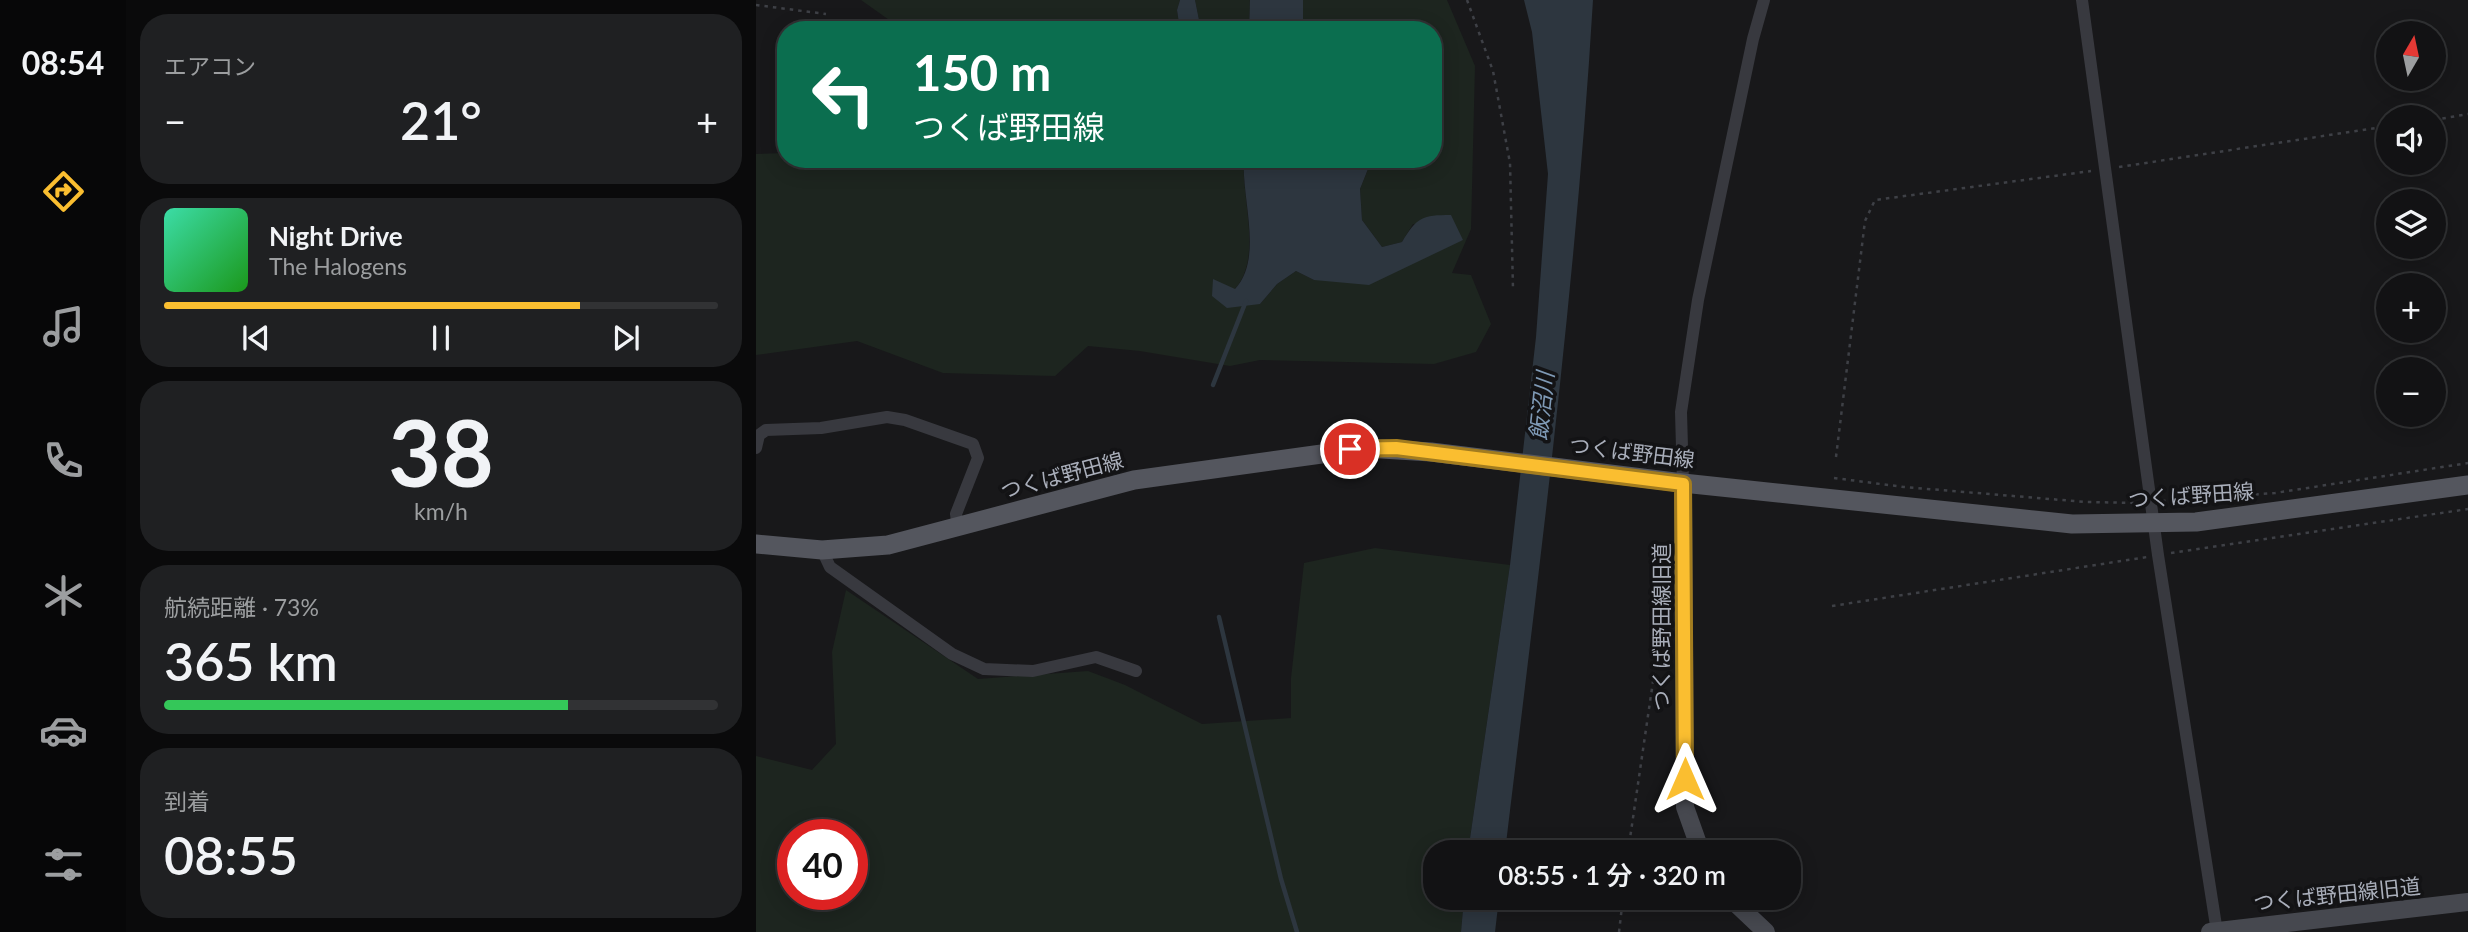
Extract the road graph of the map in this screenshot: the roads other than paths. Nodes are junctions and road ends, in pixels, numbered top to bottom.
1 (1756, 0) edge
2 (1764, 0) edge
3 (2082, 0) edge
4 (1753, 38) junction
5 (756, 448) edge
6 (1683, 484) junction
7 (2468, 485) edge
8 (958, 529) junction
9 (756, 544) edge
10 (822, 550) junction
11 (1136, 671) dead end
12 (1697, 840) edge
13 (2468, 902) edge
14 (1743, 910) edge
15 (1766, 932) edge
16 (2210, 932) edge
17 (2217, 932) edge

1 - 4 street
2 - 4 street
3 - 17 street
4 - 6 street
5 - 8 street
6 - 7 main road, つくば野田線
6 - 8 main road, つくば野田線
6 - 12 street, つくば野田線旧道
8 - 10 main road, つくば野田線
9 - 10 main road, つくば野田線
10 - 11 street
13 - 17 street, つくば野田線旧道
14 - 15 street
16 - 17 street, つくば野田線旧道

